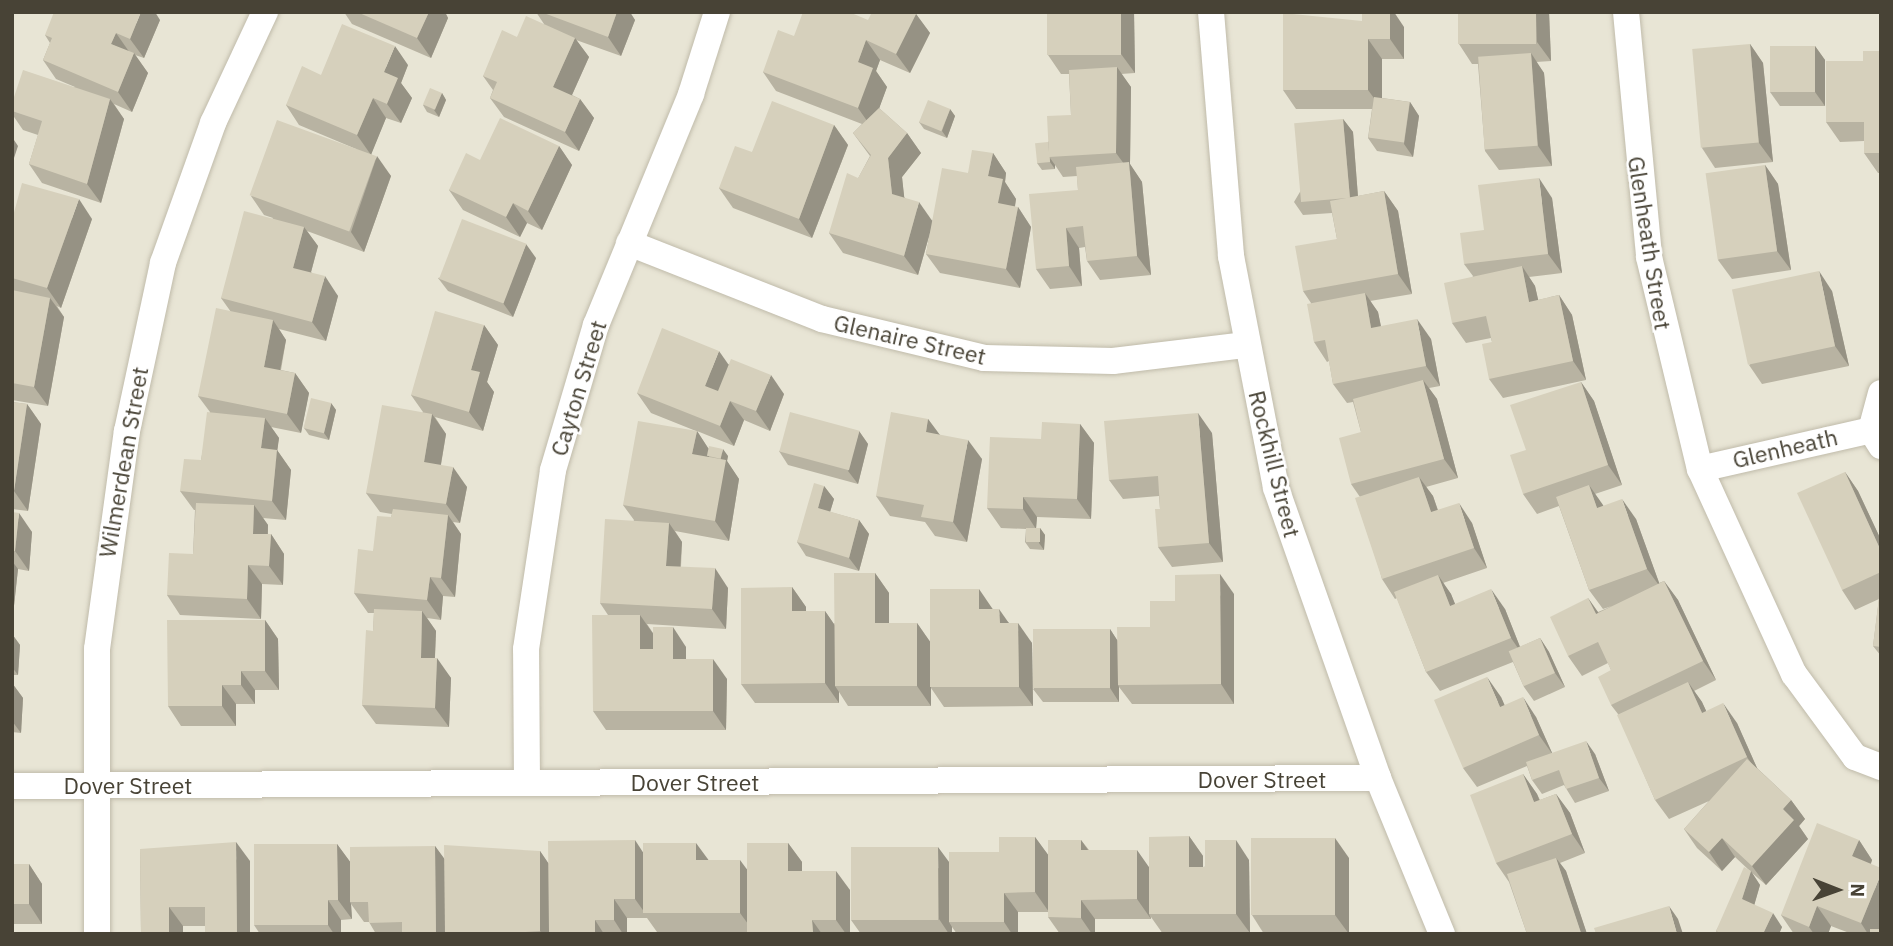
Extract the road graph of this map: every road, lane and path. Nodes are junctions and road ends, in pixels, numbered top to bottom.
1 (265, 12) edge
2 (717, 12) edge
3 (1211, 12) edge
4 (1626, 12) edge
5 (629, 243) junction
6 (1246, 345) junction
7 (1881, 393) edge
8 (1876, 438) edge
9 (1700, 469) junction
10 (1881, 767) edge
11 (1378, 778) junction
12 (527, 783) junction
13 (95, 785) junction
14 (12, 786) edge
15 (97, 934) edge
16 (1442, 934) edge

1 - 13 street, Wilmerdean Street
2 - 5 street, Cayton Street
3 - 6 street, Rockhill Street
4 - 9 street, Glenheath Street
5 - 6 street, Glenaire Street
5 - 12 street, Cayton Street
6 - 11 street, Rockhill Street
7 - 8 street, Glenheath
8 - 9 street, Glenheath
9 - 10 street
11 - 12 street, Dover Street
11 - 16 street, Rockhill Street
12 - 13 street, Dover Street
13 - 14 street, Dover Street
13 - 15 street, Wilmerdean Street

